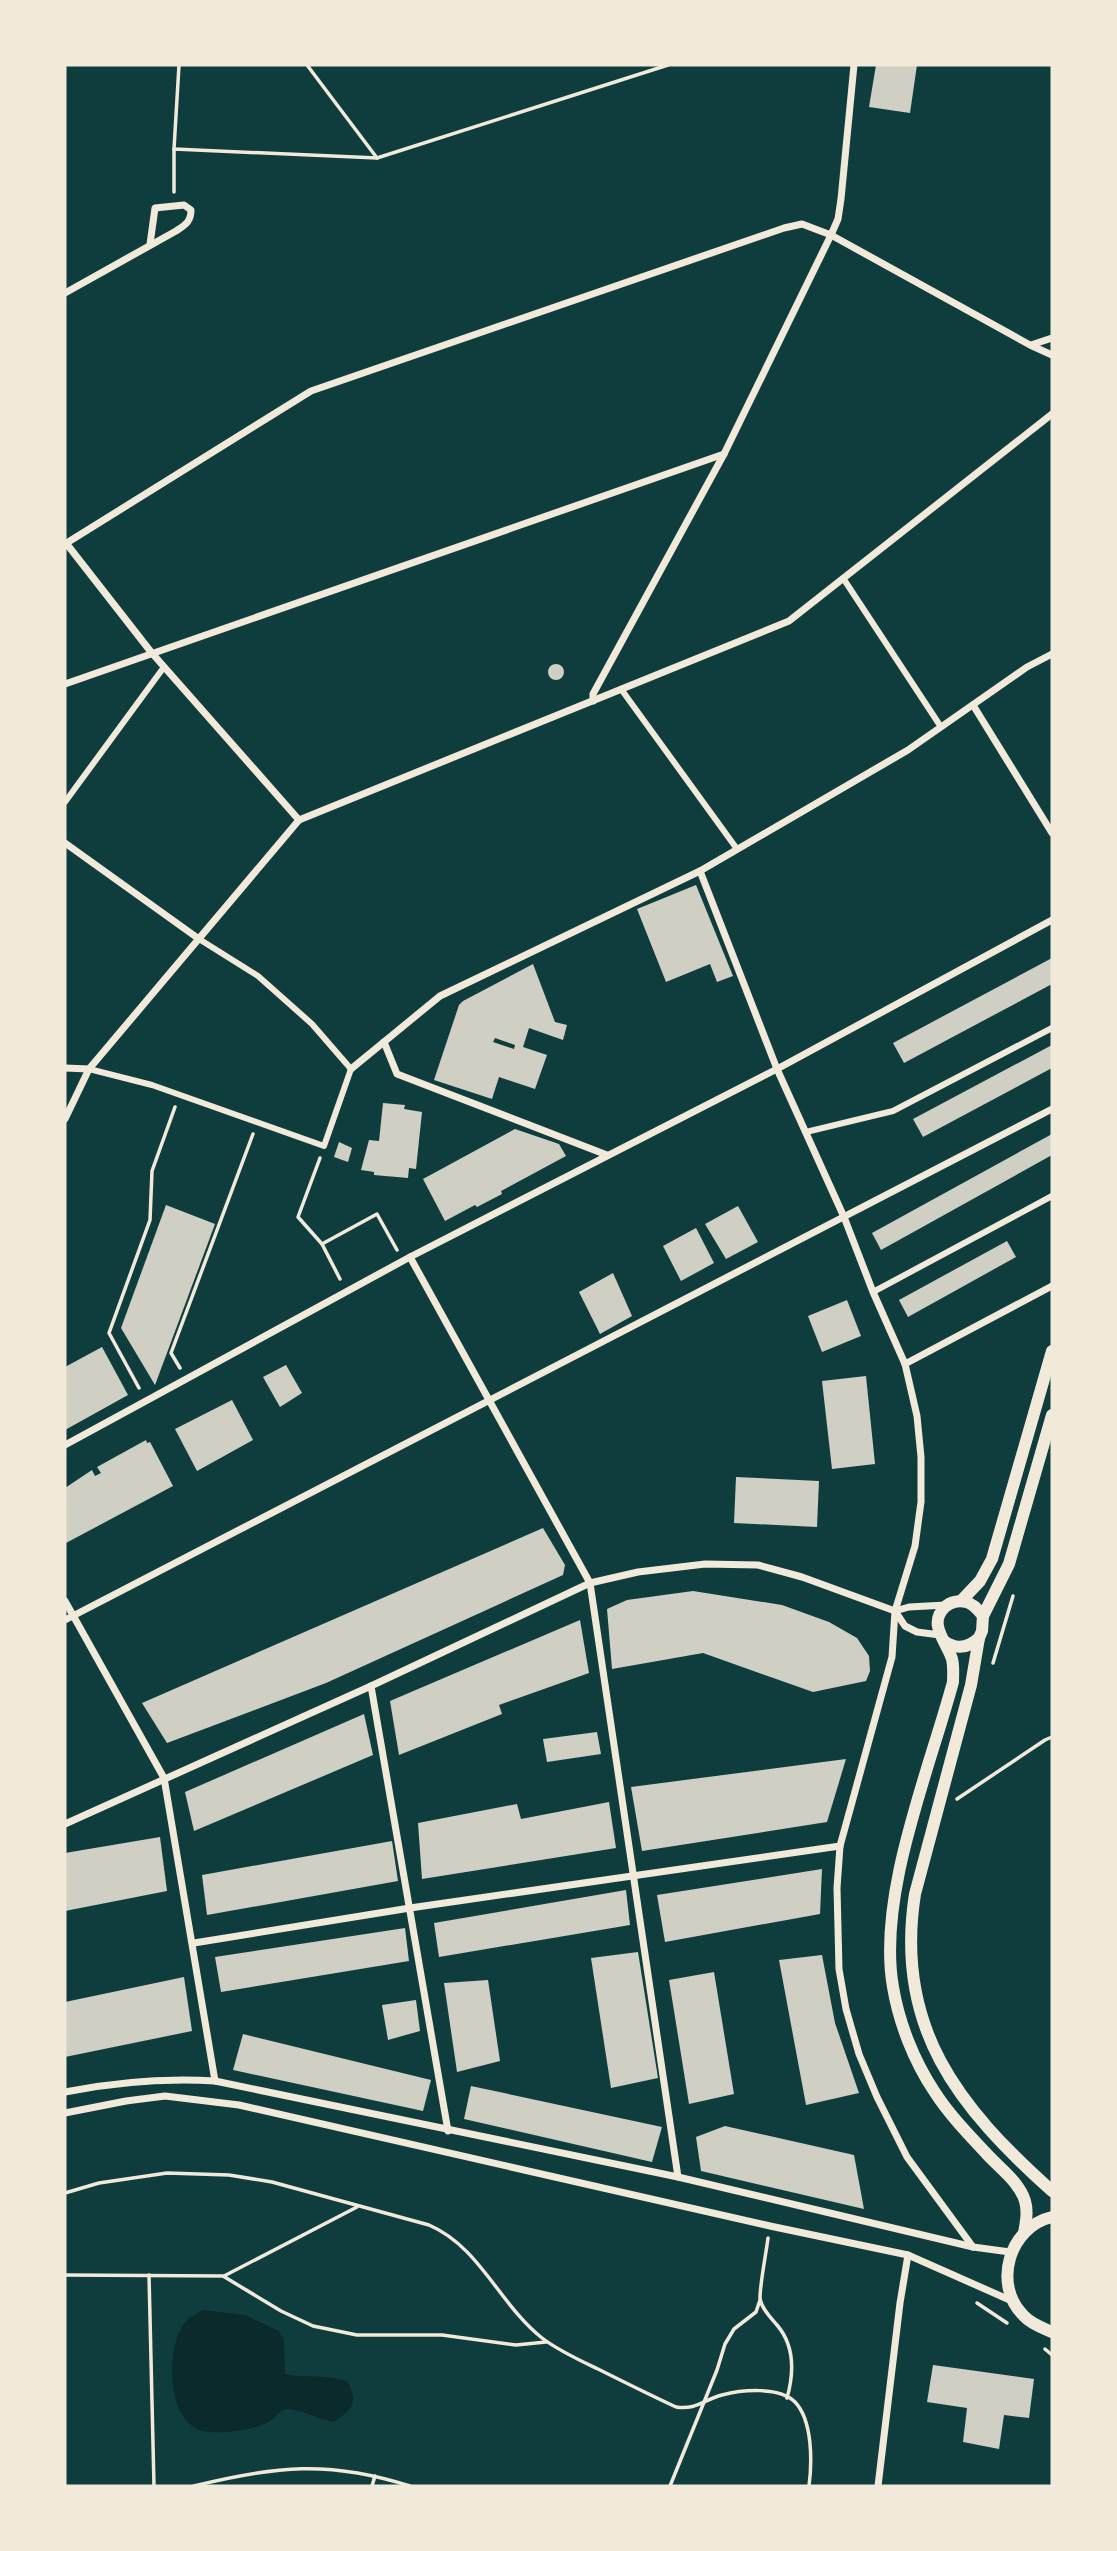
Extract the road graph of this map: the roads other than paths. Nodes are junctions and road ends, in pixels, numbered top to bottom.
1 (854, 65) edge
2 (831, 235) junction
3 (150, 244) junction
4 (65, 293) edge
5 (1052, 338) edge
6 (1030, 345) junction
7 (1052, 355) edge
8 (1052, 414) edge
9 (724, 454) junction
10 (65, 544) edge
11 (843, 578) junction
12 (151, 652) junction
13 (1052, 654) edge
14 (164, 667) junction
15 (65, 684) edge
16 (621, 689) junction
17 (593, 701) junction
18 (973, 705) junction
19 (941, 727) junction
20 (65, 802) edge
21 (299, 820) junction
22 (1052, 833) edge
23 (65, 843) edge
24 (737, 849) junction
25 (701, 871) junction
26 (1052, 920) edge
27 (199, 939) junction
28 (1052, 1028) edge
29 (384, 1042) junction
30 (65, 1068) edge
31 (89, 1069) junction
32 (352, 1069) junction
33 (777, 1069) junction
34 (1052, 1109) edge
35 (65, 1119) edge
36 (806, 1132) junction
37 (607, 1155) junction
38 (1052, 1196) edge
39 (844, 1217) junction
40 (407, 1259) junction
41 (1052, 1286) edge
42 (873, 1292) junction
43 (1052, 1352) edge
44 (905, 1364) junction
45 (489, 1401) junction
46 (1052, 1415) edge
47 (65, 1445) edge
48 (590, 1583) junction
49 (65, 1601) edge
50 (955, 1603) junction
51 (895, 1611) junction
52 (73, 1616) junction
53 (983, 1616) junction
54 (65, 1620) edge
55 (942, 1638) junction
56 (979, 1638) junction
57 (371, 1686) junction
58 (164, 1778) junction
59 (65, 1824) edge
60 (840, 1846) junction
61 (633, 1876) junction
62 (410, 1908) junction
63 (194, 1944) junction
64 (215, 2081) junction
65 (65, 2092) edge
66 (65, 2113) edge
67 (448, 2131) junction
68 (678, 2178) junction
69 (1052, 2191) edge
70 (1052, 2217) edge
71 (1024, 2232) junction
72 (973, 2247) junction
73 (1010, 2252) junction
74 (908, 2255) junction
75 (1012, 2301) junction
76 (1052, 2332) edge
77 (878, 2486) edge

1 - 2 street
2 - 6 street
2 - 9 street
2 - 10 street
3 - 3 street
3 - 4 street
5 - 6 street
6 - 7 street
8 - 11 street
9 - 12 street
9 - 17 street
10 - 12 street
11 - 16 street
11 - 19 street
12 - 14 street
12 - 15 street
13 - 18 street
14 - 20 street
14 - 21 street
16 - 17 street
16 - 24 street
17 - 21 street
18 - 19 street
18 - 22 street
19 - 24 street
21 - 27 street
23 - 27 street
24 - 25 street
25 - 29 street
25 - 33 street
26 - 33 street
27 - 31 street
27 - 32 street
28 - 36 street
29 - 32 street
29 - 37 street
30 - 31 street
31 - 32 street
31 - 35 street
33 - 36 street
33 - 37 street
34 - 39 street
36 - 39 street
37 - 40 street
38 - 42 street
39 - 42 street
39 - 45 street
40 - 45 street
40 - 47 street
41 - 44 street
42 - 44 street
43 - 50 street
44 - 51 street
45 - 48 street
45 - 52 street
46 - 53 street
48 - 51 street
48 - 57 street
48 - 61 street
49 - 52 street
50 - 51 street
50 - 53 street
50 - 55 street
51 - 55 street
51 - 60 street
52 - 54 street
52 - 58 street
53 - 56 street
55 - 56 street
55 - 71 street
56 - 69 street
57 - 58 street
57 - 62 street
58 - 59 street
58 - 63 street
60 - 61 street
60 - 72 street
61 - 62 street
61 - 68 street
62 - 63 street
62 - 67 street
63 - 64 street
64 - 65 street
64 - 67 street
66 - 74 street
67 - 68 street
68 - 72 street
70 - 71 street
71 - 73 street
72 - 73 street
73 - 75 street
74 - 75 street
74 - 77 street
75 - 76 street

